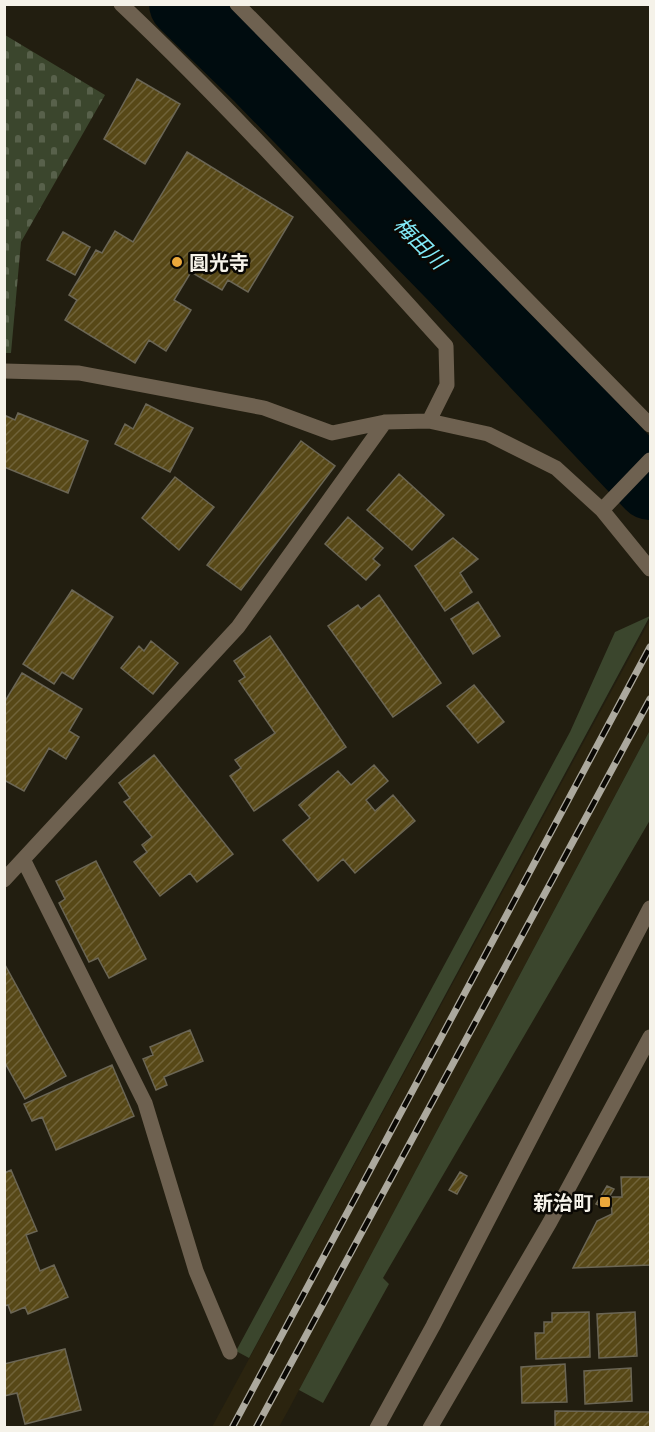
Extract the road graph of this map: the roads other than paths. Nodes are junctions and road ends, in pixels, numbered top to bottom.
1 (121, 4) edge
2 (237, 4) edge
3 (4, 371) edge
4 (429, 421) junction
5 (385, 422) junction
6 (651, 425) edge
7 (651, 460) edge
8 (605, 506) junction
9 (651, 569) edge
10 (24, 861) junction
11 (4, 880) edge
12 (651, 908) edge
13 (651, 1037) edge
14 (230, 1352) dead end
15 (376, 1428) edge
16 (430, 1428) edge

1 - 4 street
2 - 6 street
3 - 5 street
4 - 5 street
4 - 8 street
5 - 10 street
7 - 8 street
8 - 9 street
10 - 11 street
10 - 14 street
12 - 15 street
13 - 16 street

